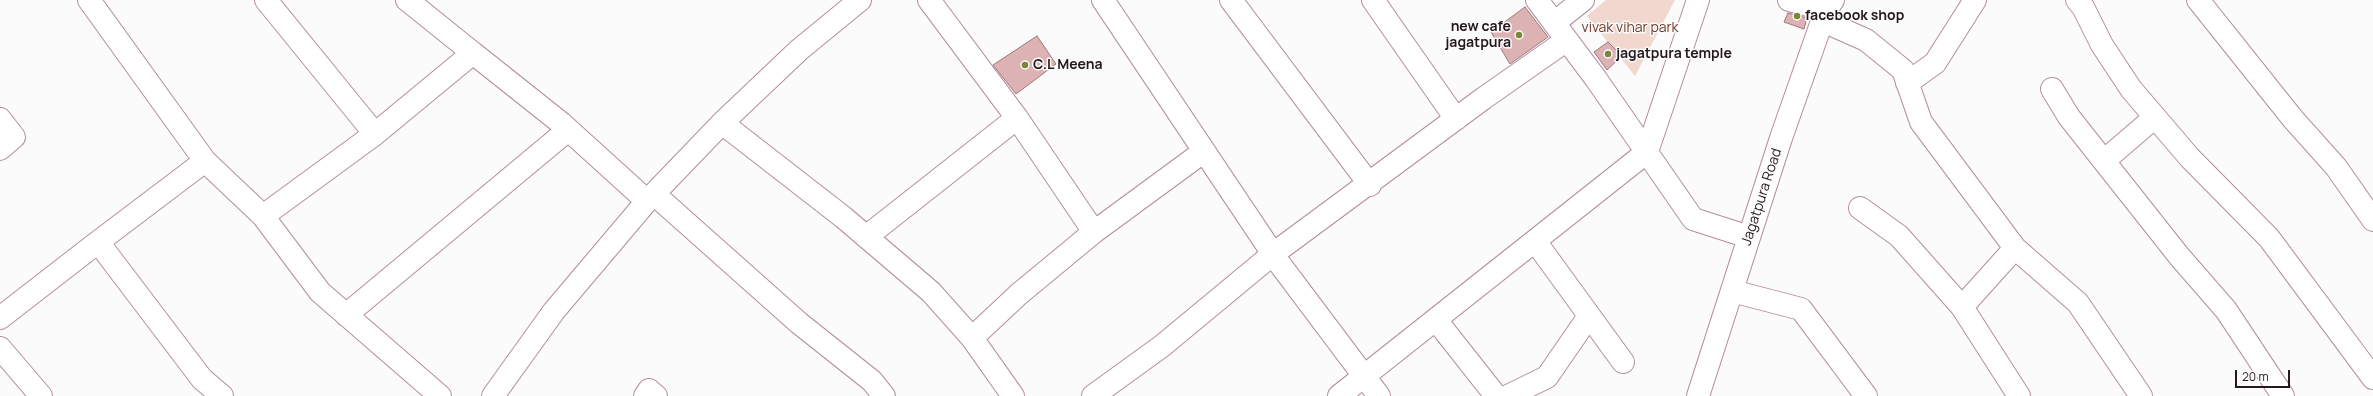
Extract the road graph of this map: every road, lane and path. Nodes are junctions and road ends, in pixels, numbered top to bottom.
1 (89, 0) edge
2 (407, 0) edge
3 (860, 0) edge
4 (929, 0) edge
5 (1103, 0) edge
6 (1231, 0) edge
7 (1373, 0) edge
8 (1537, 0) edge
9 (1583, 0) edge
10 (1698, 0) edge
11 (1789, 0) edge
12 (1975, 0) edge
13 (2077, 0) edge
14 (2198, 0) edge
15 (275, 3) edge
16 (1827, 10) edge
17 (1554, 23) junction
18 (1567, 40) junction
19 (473, 53) junction
20 (1907, 83) junction
21 (2052, 89) dead end
22 (2155, 117) junction
23 (1017, 118) junction
24 (1456, 119) junction
25 (0, 120) edge
26 (722, 123) junction
27 (568, 130) junction
28 (375, 134) junction
29 (0, 149) edge
30 (1203, 152) junction
31 (1647, 152) junction
32 (2105, 160) junction
33 (205, 161) junction
34 (1370, 185) junction
35 (650, 198) junction
36 (1860, 208) dead end
37 (263, 216) junction
38 (2373, 220) edge
39 (1094, 232) junction
40 (866, 237) junction
41 (1749, 237) junction
42 (1535, 241) junction
43 (98, 242) junction
44 (2015, 248) junction
45 (1273, 254) junction
46 (1732, 291) junction
47 (1962, 307) junction
48 (346, 315) junction
49 (1590, 316) junction
50 (0, 318) edge
51 (1436, 320) junction
52 (972, 338) junction
53 (0, 348) edge
54 (1623, 362) dead end
55 (1364, 376) junction
56 (2373, 378) edge
57 (41, 396) edge
58 (222, 396) edge
59 (440, 396) edge
60 (493, 396) edge
61 (645, 396) edge
62 (656, 396) edge
63 (884, 396) edge
64 (1013, 396) edge
65 (1093, 396) edge
66 (1338, 396) edge
67 (1379, 396) edge
68 (1496, 396) edge
69 (1508, 396) edge
70 (1698, 396) edge
71 (1866, 396) edge
72 (2019, 396) edge
73 (2141, 396) edge
74 (2283, 396) edge

1 - 33 street
2 - 19 street
3 - 26 street
4 - 23 street
5 - 30 street
6 - 34 street
7 - 24 street
8 - 17 street
9 - 17 street
10 - 31 street
11 - 16 street
12 - 20 street
13 - 22 street
14 - 38 street
15 - 28 street
16 - 20 street
16 - 41 street, Jagatpura Road
17 - 18 street
18 - 24 street
18 - 31 street
19 - 27 street
19 - 28 street
20 - 44 street
21 - 32 street
22 - 32 street
22 - 56 street
23 - 39 street
23 - 40 street
24 - 34 street
25 - 29 street
26 - 35 street
26 - 40 street
27 - 35 street
27 - 48 street
28 - 37 street
30 - 39 street
30 - 45 street
31 - 41 street
31 - 42 street
32 - 74 street
33 - 37 street
33 - 43 street
34 - 45 street
35 - 60 street
35 - 63 street
36 - 47 street
37 - 48 street
39 - 52 street
40 - 52 street
41 - 46 street, Jagatpura Road
42 - 49 street
42 - 51 street
43 - 50 street
43 - 58 street
44 - 47 street
44 - 73 street
45 - 55 street
45 - 65 street
46 - 70 street, Jagatpura Road
46 - 71 street
47 - 72 street
48 - 59 street
49 - 54 street
49 - 69 street
51 - 55 street
51 - 68 street
52 - 64 street
53 - 57 street
55 - 66 street
55 - 67 street
61 - 62 street

